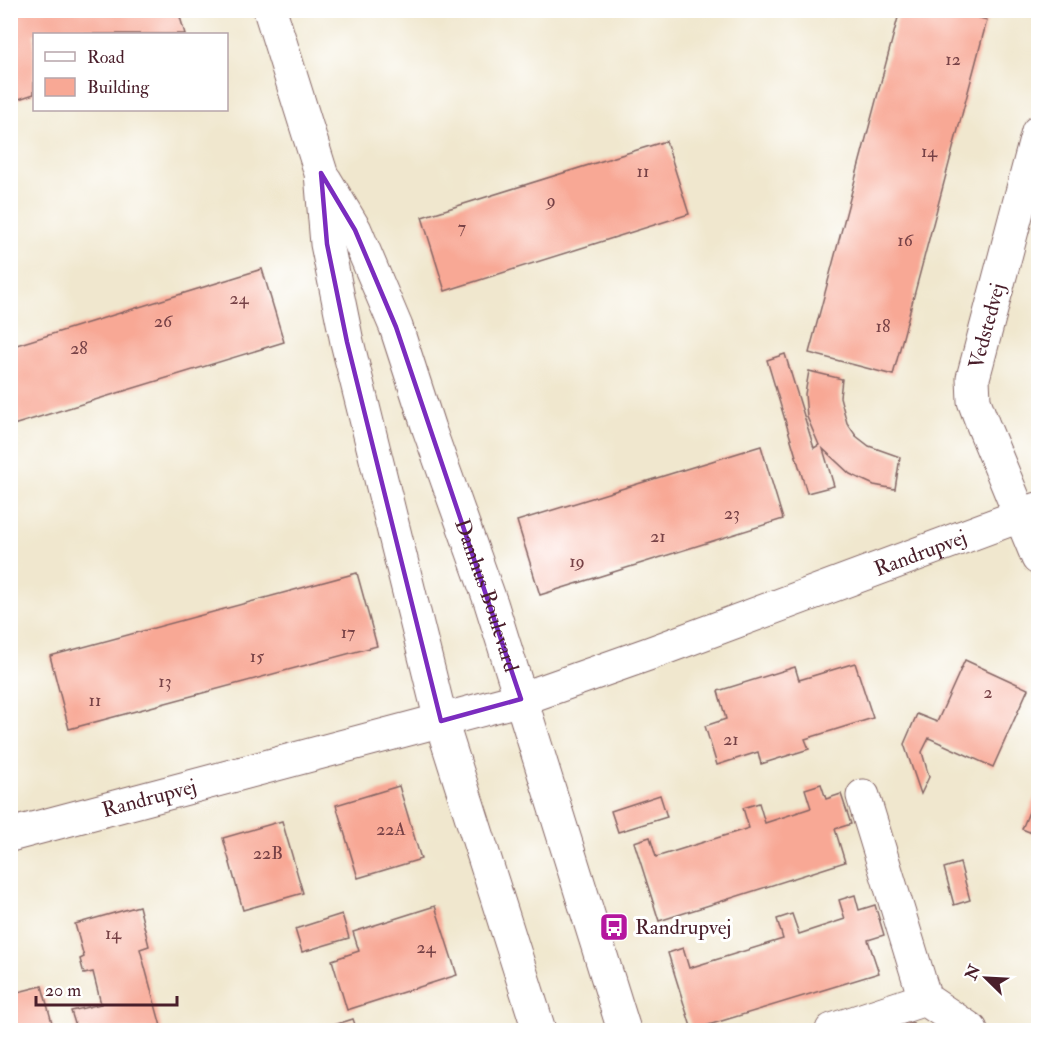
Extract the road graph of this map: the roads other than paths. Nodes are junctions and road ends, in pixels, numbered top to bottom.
1 (270, 10) edge
2 (1038, 132) edge
3 (321, 173) junction
4 (1029, 513) edge
5 (1038, 558) edge
6 (520, 699) junction
7 (441, 721) junction
8 (863, 796) dead end
9 (10, 835) edge
10 (925, 999) junction
11 (539, 1030) edge
12 (624, 1030) edge
13 (832, 1030) edge
14 (971, 1030) edge

1 - 3 street, Damhus Boulevard
2 - 4 street, Vedstedvej
3 - 6 street, Damhus Boulevard
3 - 7 street, Damhus Boulevard
4 - 5 street, Vedstedvej
4 - 6 street, Randrupvej
6 - 7 street, Randrupvej
6 - 12 street, Damhus Boulevard
7 - 9 street, Randrupvej
7 - 11 street, Damhus Boulevard
8 - 10 street
10 - 13 street
10 - 14 street

